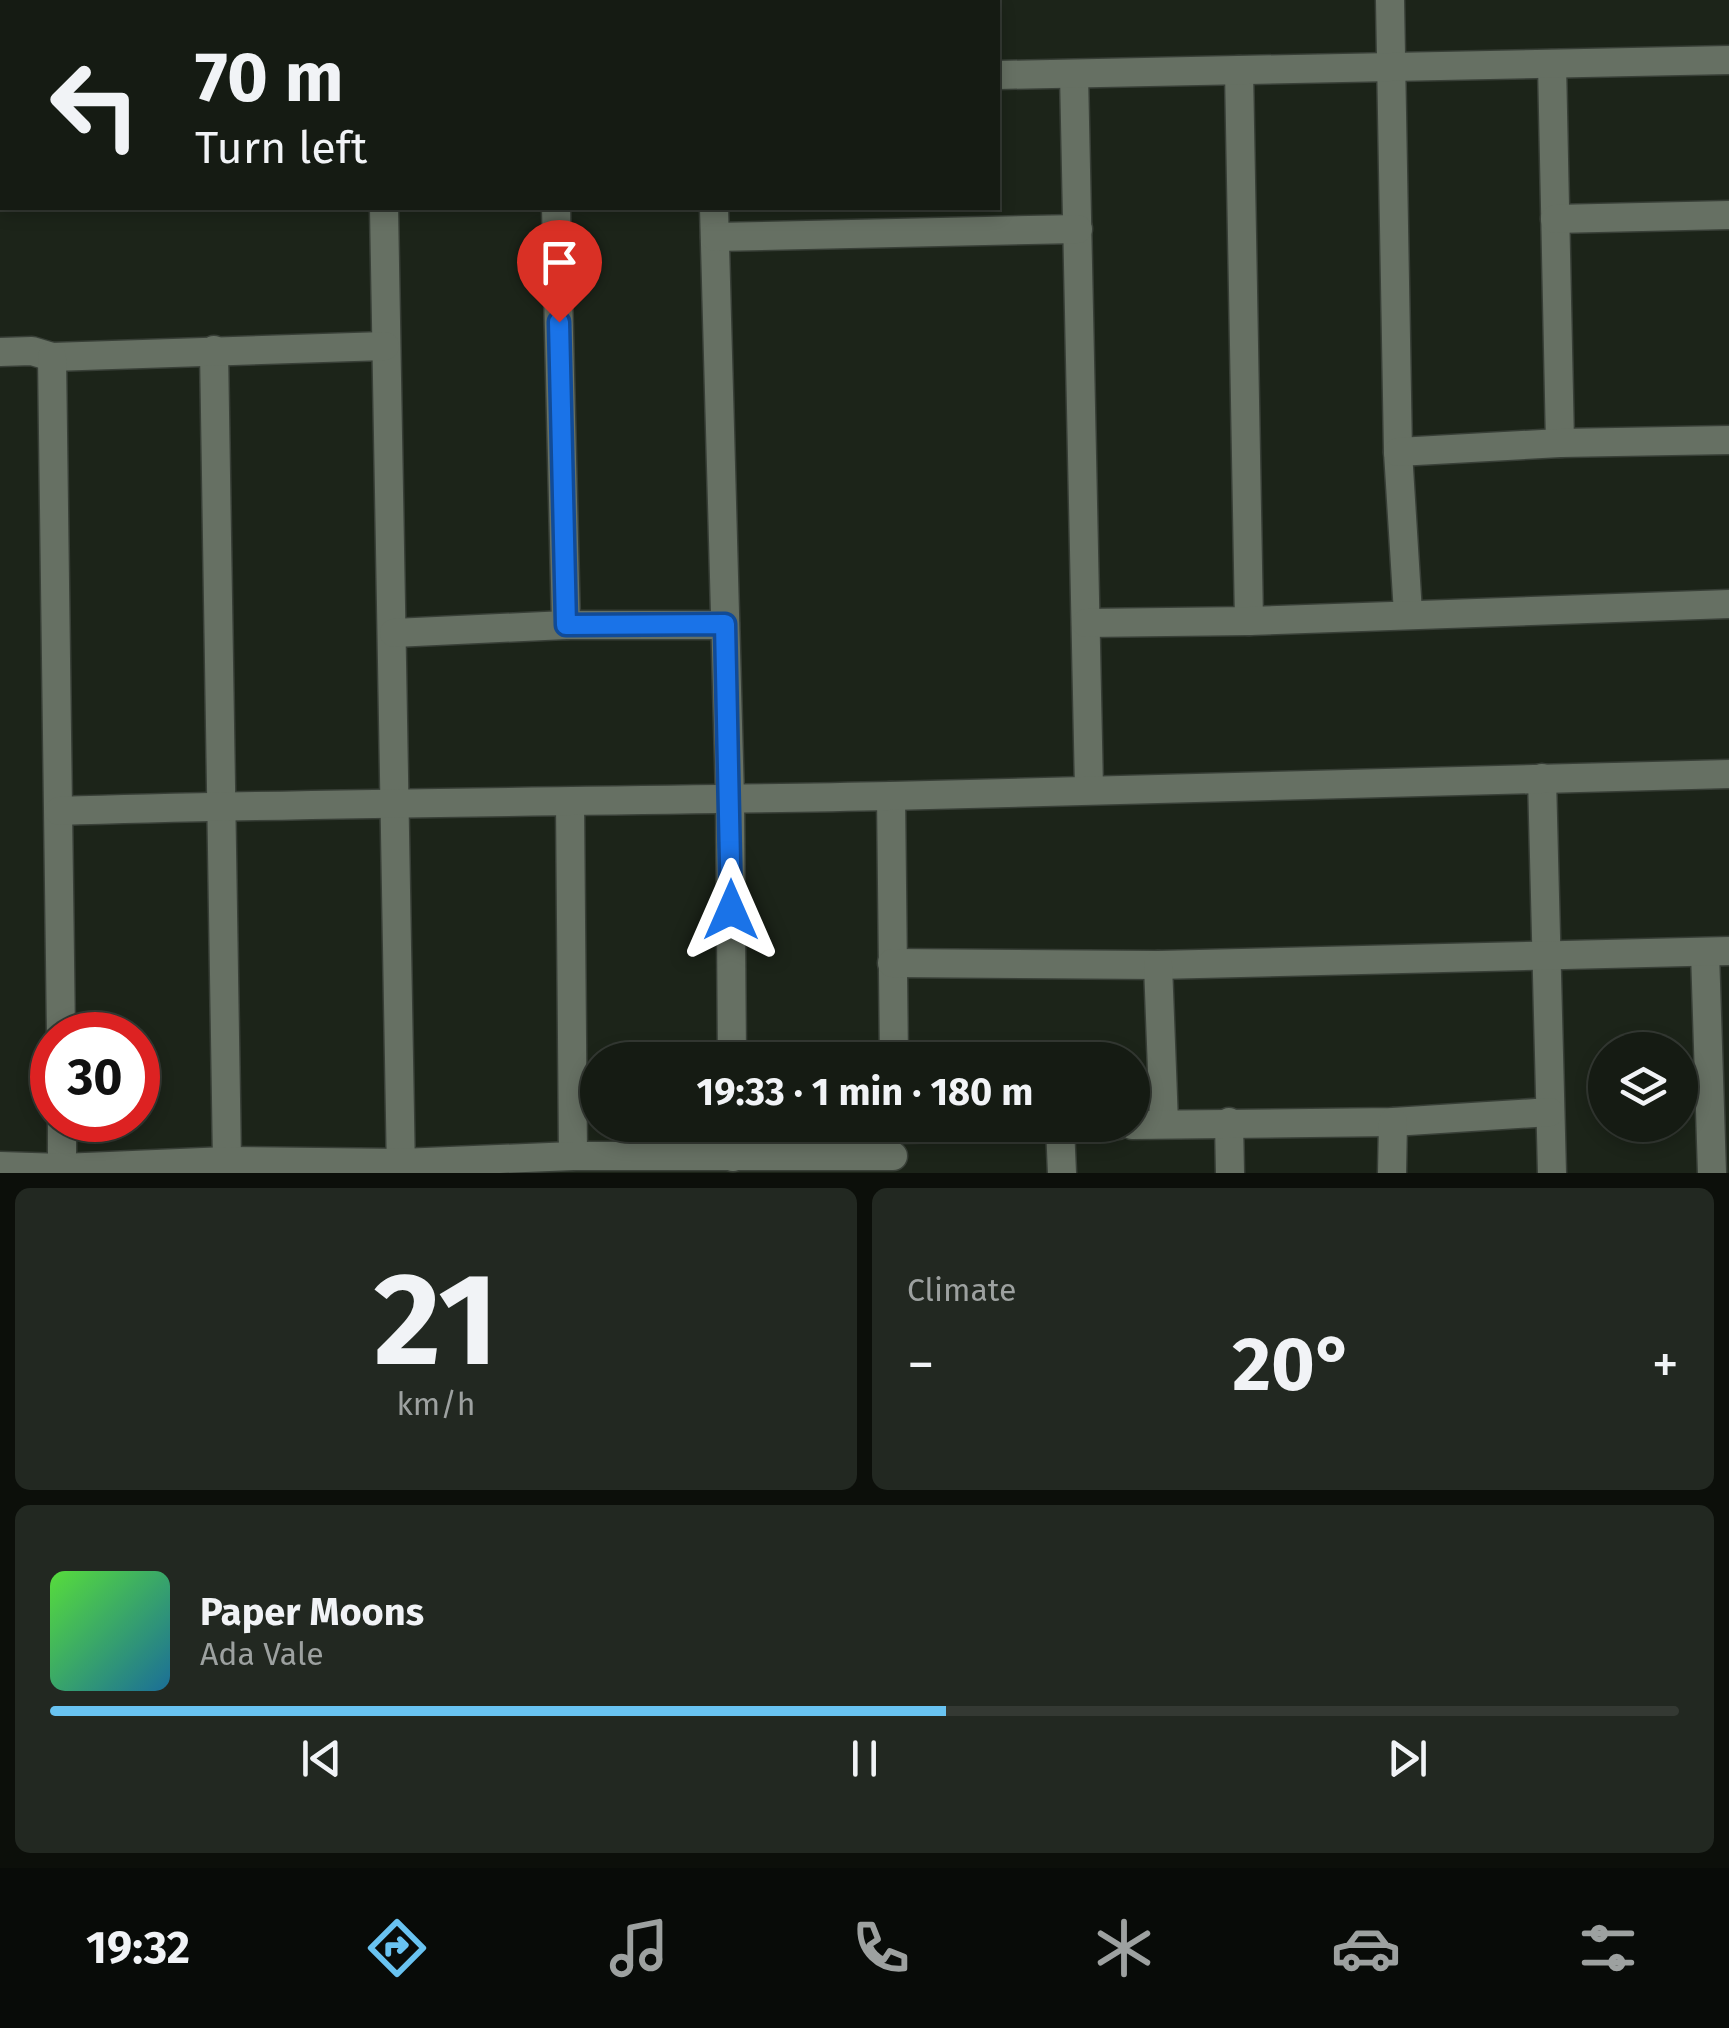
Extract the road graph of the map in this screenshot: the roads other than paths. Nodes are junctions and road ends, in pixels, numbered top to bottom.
1 (1390, 0) edge
2 (1729, 60) edge
3 (1552, 64) junction
4 (1391, 67) junction
5 (1239, 70) junction
6 (1074, 74) junction
7 (1000, 75) edge
8 (384, 210) edge
9 (556, 210) edge
10 (714, 210) edge
11 (1729, 215) edge
12 (1555, 219) junction
13 (1078, 229) junction
14 (714, 237) junction
15 (385, 346) junction
16 (214, 350) junction
17 (0, 352) edge
18 (52, 357) junction
19 (1729, 440) edge
20 (1560, 442) junction
21 (1398, 452) junction
22 (1729, 604) edge
23 (1408, 613) junction
24 (1248, 621) junction
25 (1086, 623) junction
26 (725, 624) junction
27 (566, 625) junction
28 (394, 633) junction
29 (1729, 774) edge
30 (1542, 778) junction
31 (1089, 790) junction
32 (891, 796) junction
33 (730, 798) junction
34 (395, 801) junction
35 (570, 802) junction
36 (220, 806) junction
37 (59, 812) junction
38 (1717, 952) edge
39 (1545, 956) junction
40 (892, 964) junction
41 (1158, 965) junction
42 (61, 1012) edge
43 (732, 1042) edge
44 (894, 1042) edge
45 (1550, 1112) junction
46 (1229, 1122) junction
47 (1393, 1122) junction
48 (1150, 1124) edge
49 (1164, 1124) junction
50 (1720, 1132) edge
51 (62, 1142) edge
52 (733, 1142) edge
53 (929, 1142) edge
54 (1061, 1142) edge
55 (894, 1146) edge
56 (572, 1156) junction
57 (733, 1157) junction
58 (228, 1161) junction
59 (0, 1166) edge
60 (401, 1168) edge
61 (62, 1170) edge
62 (1062, 1173) edge
63 (1230, 1173) edge
64 (1392, 1173) edge
65 (1552, 1173) edge
66 (1712, 1173) edge

1 - 4 street
2 - 3 street
3 - 4 street
3 - 12 street
4 - 5 street
4 - 21 street
5 - 6 street
5 - 24 street
6 - 7 street
6 - 13 street
8 - 15 street
9 - 27 street
10 - 14 street
11 - 12 street
12 - 20 street
13 - 14 street
13 - 25 street
14 - 26 street
15 - 16 street
15 - 28 street
16 - 18 street
16 - 36 street
17 - 18 street
18 - 37 street
19 - 20 street
20 - 21 street
21 - 23 street
22 - 23 street
23 - 24 street
24 - 25 street
25 - 31 street
26 - 27 street
26 - 33 street
27 - 28 street
28 - 34 street
29 - 30 street
30 - 31 street
30 - 39 street
31 - 32 street
32 - 33 street
32 - 40 street
33 - 35 street
33 - 43 street
34 - 35 street
34 - 36 street
34 - 60 street
35 - 56 street
36 - 37 street
36 - 58 street
37 - 42 street
38 - 39 street
38 - 50 street
39 - 41 street
39 - 45 street
40 - 41 street
40 - 44 street
41 - 49 street
45 - 47 street
45 - 65 street
46 - 47 street
46 - 49 street
46 - 63 street
47 - 64 street
48 - 49 street
50 - 66 street
51 - 61 street
52 - 57 street
53 - 55 street
54 - 62 street
55 - 57 street
56 - 57 street
56 - 60 street
58 - 60 street
58 - 61 street
59 - 61 street

